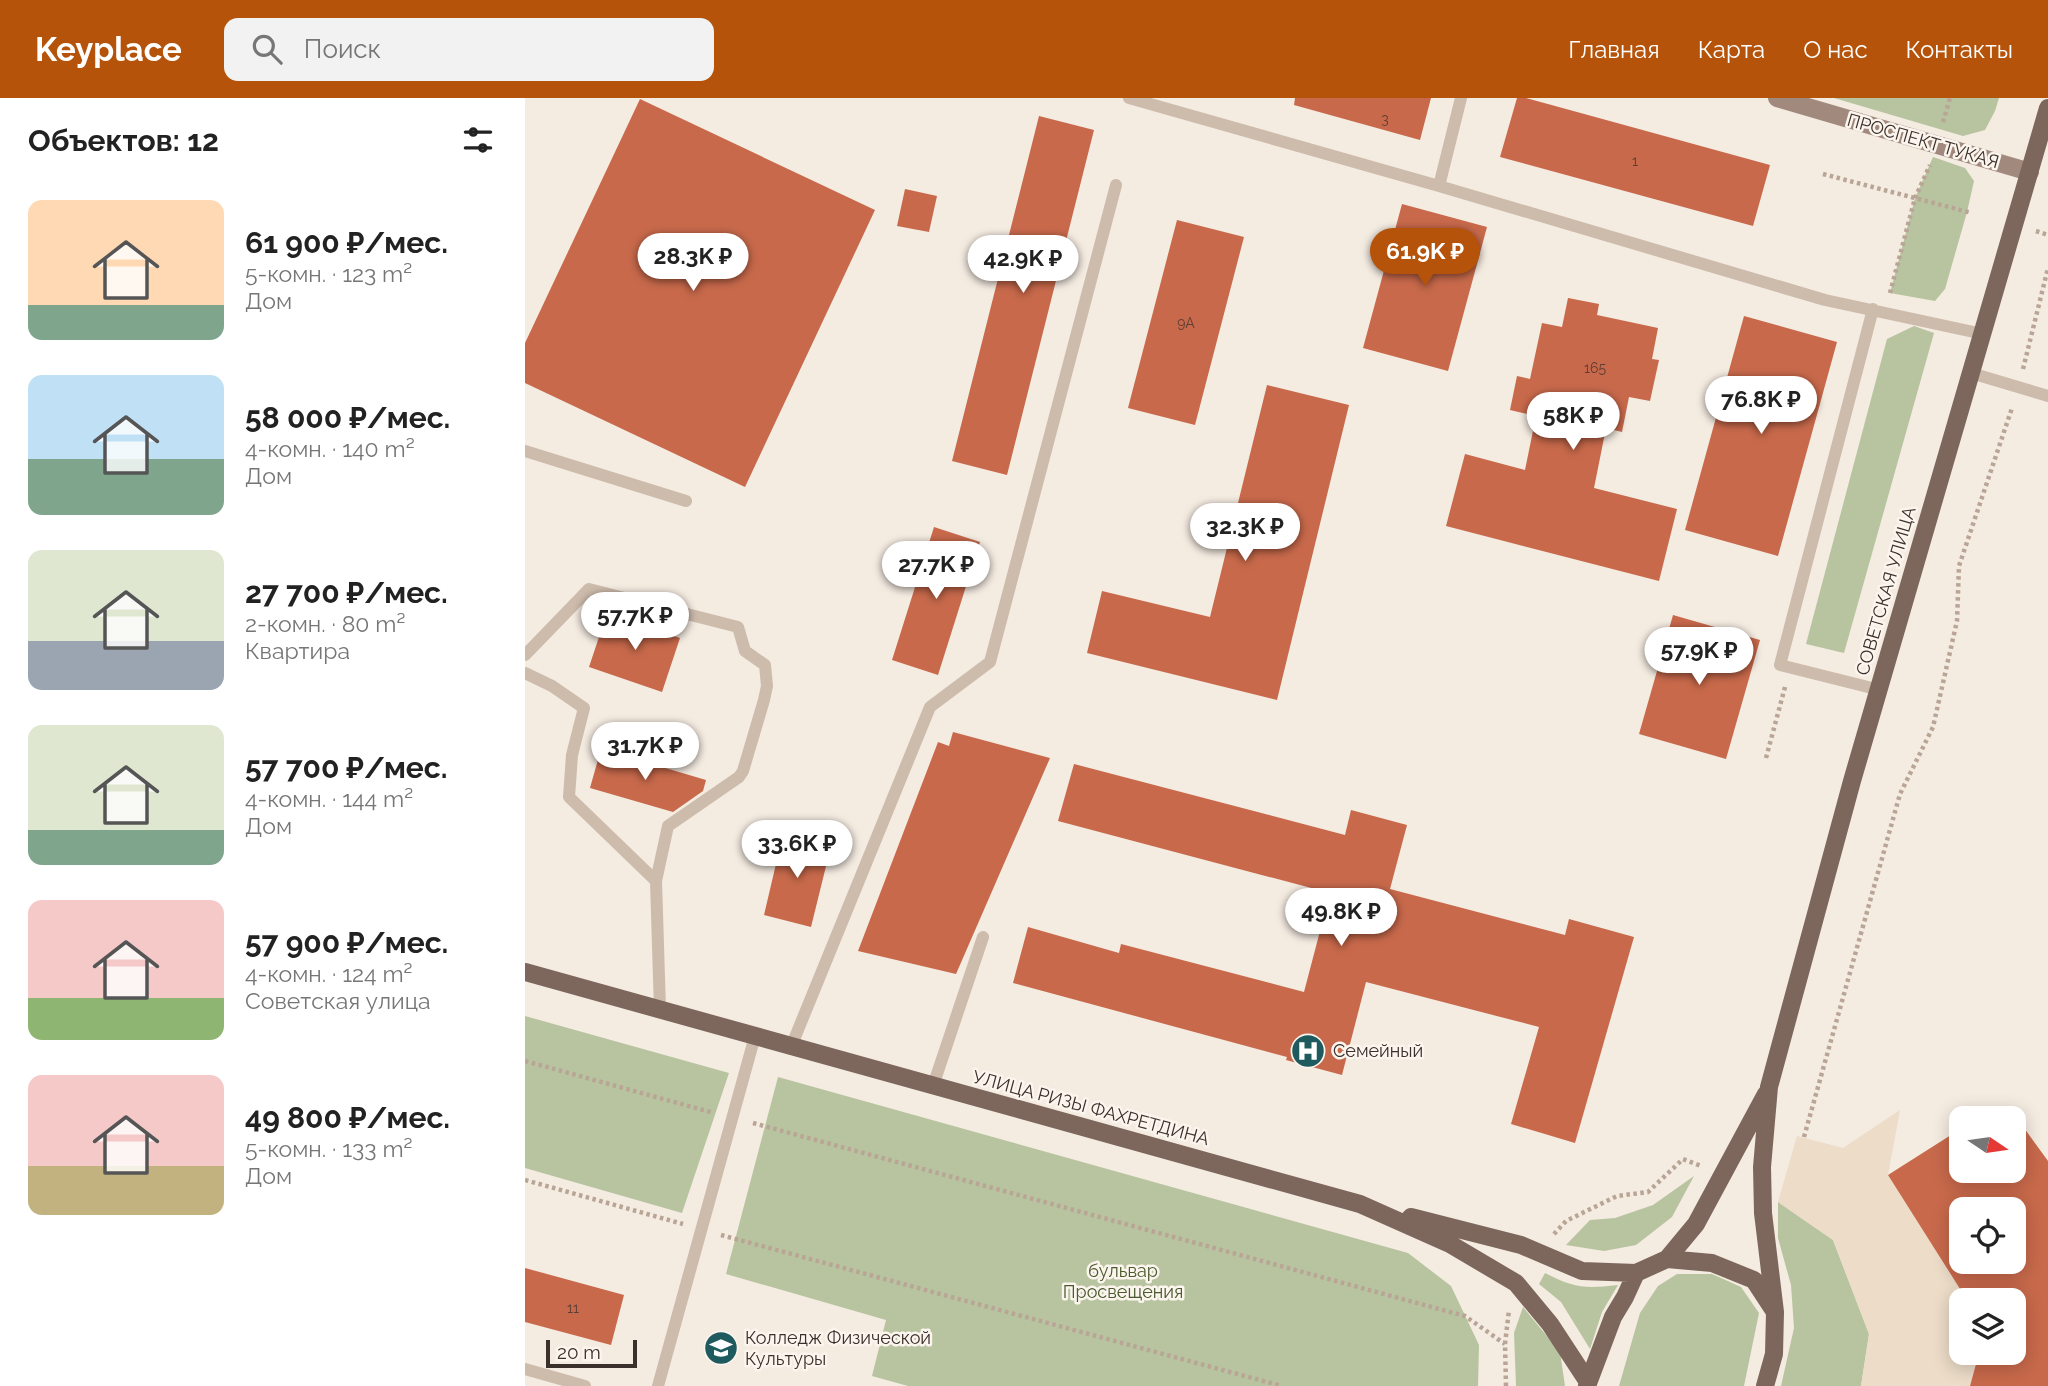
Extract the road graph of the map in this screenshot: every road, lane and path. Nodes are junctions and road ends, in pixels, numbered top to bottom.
1 (1129, 98) edge
2 (1461, 98) edge
3 (1777, 98) edge
4 (1950, 98) edge
5 (2048, 108) edge
6 (1941, 130) dead end
7 (2030, 172) junction
8 (1823, 173) dead end
9 (1116, 185) dead end
10 (1439, 186) junction
11 (1972, 213) dead end
12 (2035, 231) dead end
13 (2048, 235) edge
14 (2048, 268) edge
15 (1873, 309) junction
16 (1983, 334) junction
17 (1972, 373) junction
18 (2019, 387) junction
19 (2048, 396) edge
20 (525, 451) edge
21 (686, 501) dead end
22 (525, 655) edge
23 (525, 673) edge
24 (1880, 690) junction
25 (656, 881) junction
26 (983, 937) dead end
27 (525, 972) edge
28 (660, 1010) junction
29 (755, 1036) junction
30 (791, 1047) junction
31 (525, 1061) edge
32 (933, 1086) junction
33 (1769, 1087) junction
34 (732, 1118) junction
35 (1804, 1138) dead end
36 (1702, 1167) dead end
37 (525, 1180) edge
38 (1360, 1204) junction
39 (701, 1229) junction
40 (1551, 1237) dead end
41 (1667, 1259) junction
42 (1636, 1273) junction
43 (1510, 1303) dead end
44 (1775, 1312) junction
45 (1505, 1344) junction
46 (525, 1369) edge
47 (1588, 1384) edge
48 (585, 1386) edge
49 (658, 1386) edge
50 (1282, 1386) edge
51 (1506, 1386) edge
52 (1765, 1386) edge

1 - 10 lane
2 - 10 lane
3 - 7 main road, ПРОСПЕКТ ТУКАЯ
4 - 6 path
5 - 7 main road, СОВЕТСКАЯ УЛИЦА
7 - 16 main road, СОВЕТСКАЯ УЛИЦА
8 - 11 path
9 - 30 lane
10 - 15 lane
12 - 13 path
14 - 18 path
15 - 16 lane
15 - 24 lane
16 - 17 main road, СОВЕТСКАЯ УЛИЦА
17 - 18 lane
17 - 24 main road, СОВЕТСКАЯ УЛИЦА
18 - 19 lane
18 - 35 path
20 - 21 lane
22 - 25 lane
23 - 25 lane
24 - 33 main road, СОВЕТСКАЯ УЛИЦА
25 - 28 lane
26 - 32 lane
27 - 28 main road, УЛИЦА РИЗЫ ФАХРЕТДИНА
28 - 29 main road, УЛИЦА РИЗЫ ФАХРЕТДИНА
29 - 30 main road, УЛИЦА РИЗЫ ФАХРЕТДИНА
29 - 34 lane
30 - 32 main road, УЛИЦА РИЗЫ ФАХРЕТДИНА
31 - 34 path
32 - 38 main road, УЛИЦА РИЗЫ ФАХРЕТДИНА
33 - 41 main road
33 - 44 main road
34 - 39 lane
34 - 45 path
36 - 40 path
37 - 39 path
38 - 42 main road
38 - 47 main road, УЛИЦА РИЗЫ ФАХРЕТДИНА
39 - 49 lane
39 - 50 path
41 - 42 main road
41 - 44 main road
42 - 47 main road
43 - 45 path
44 - 52 main road
45 - 51 path
46 - 48 lane

